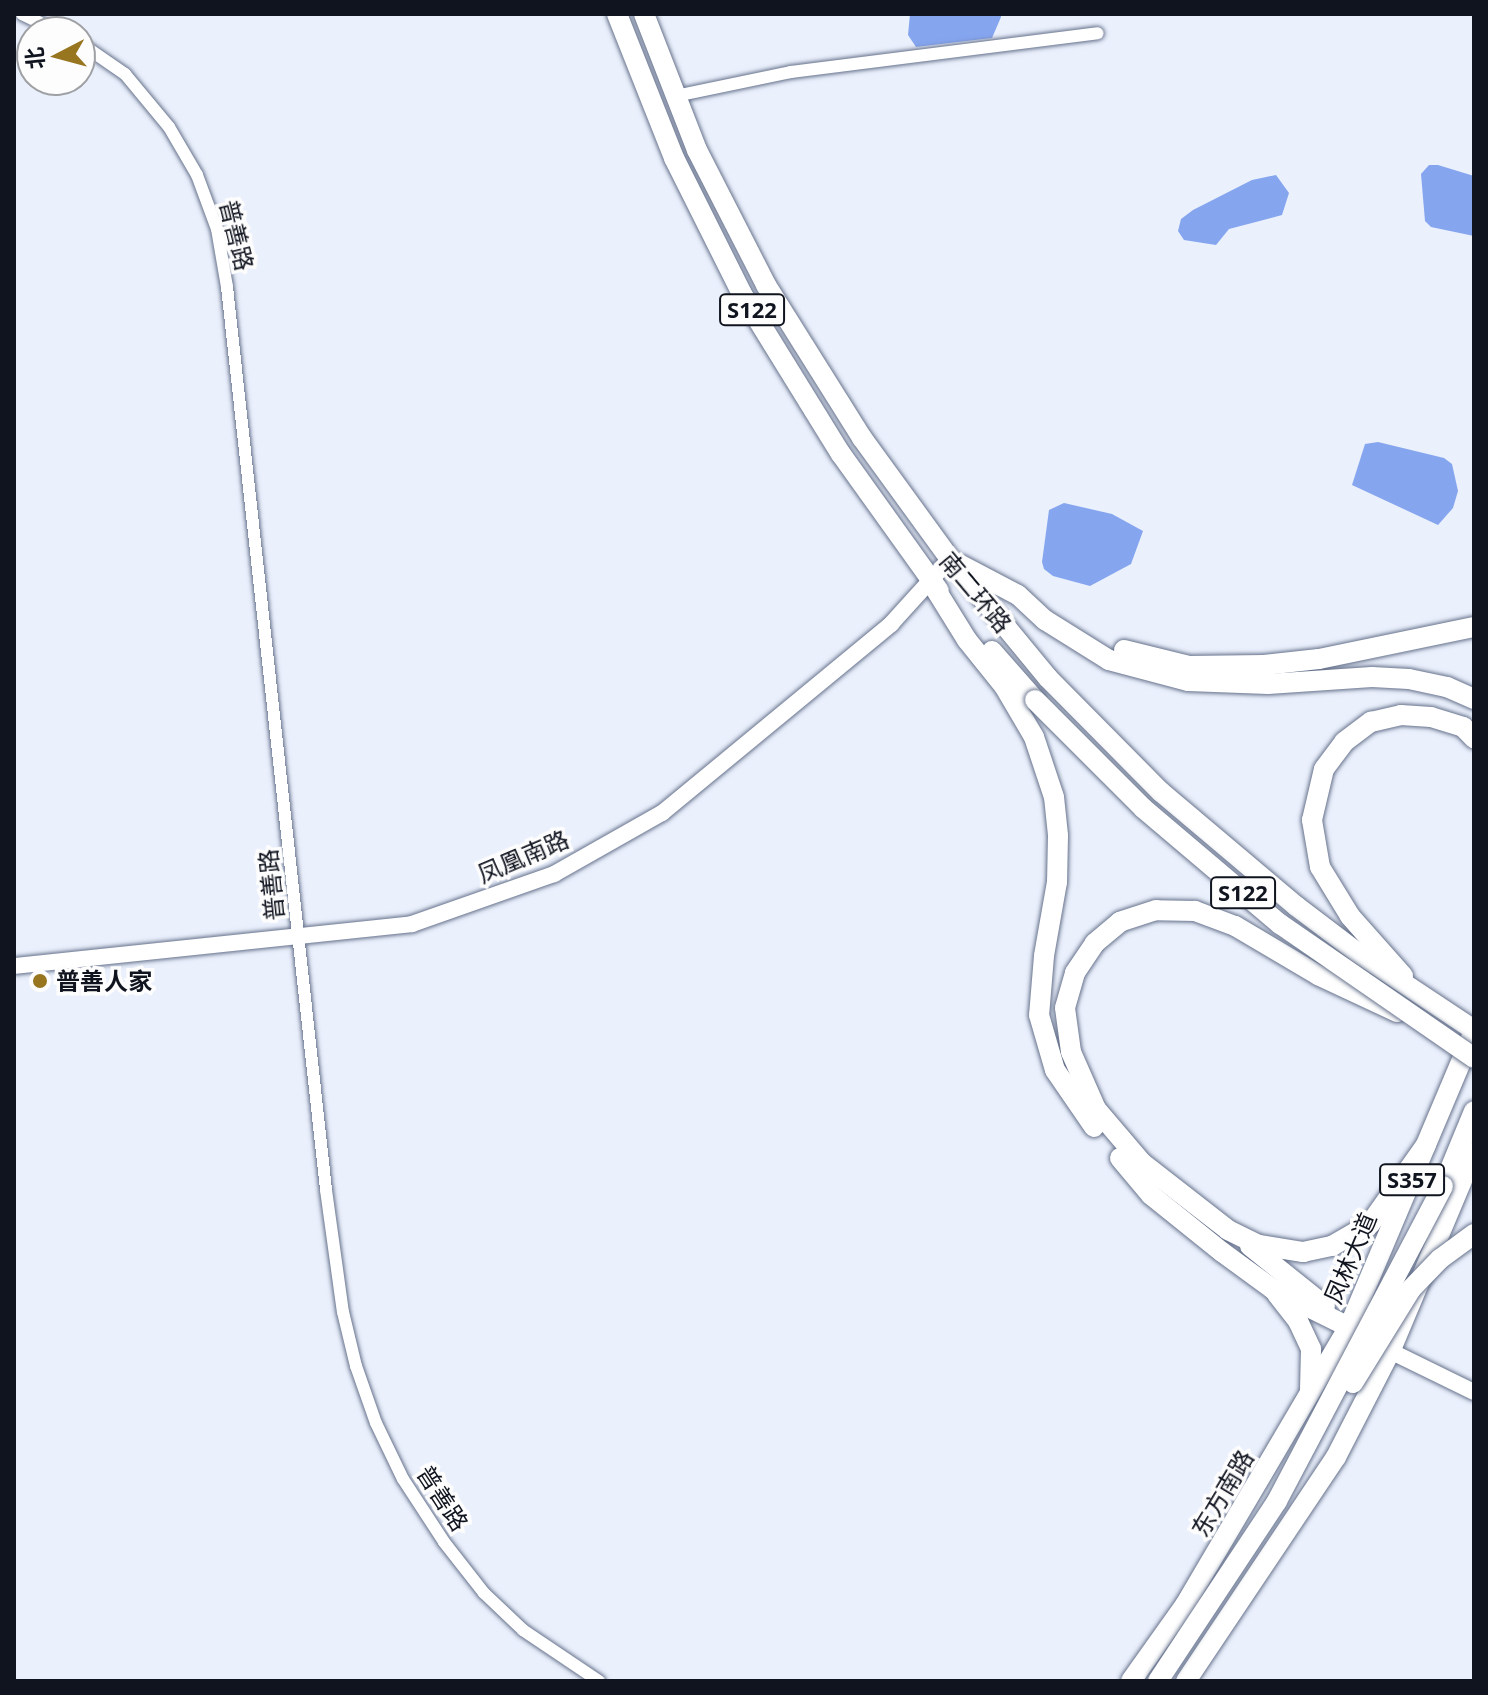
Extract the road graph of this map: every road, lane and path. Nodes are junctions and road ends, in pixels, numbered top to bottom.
1 (617, 14) edge
2 (644, 14) edge
3 (1098, 33) dead end
4 (96, 54) edge
5 (676, 96) junction
6 (950, 559) junction
7 (931, 582) junction
8 (1474, 627) edge
9 (1266, 675) junction
10 (1474, 699) edge
11 (1474, 738) edge
12 (298, 938) junction
13 (14, 966) edge
14 (1416, 992) junction
15 (1413, 1019) junction
16 (1474, 1031) edge
17 (1474, 1058) edge
18 (1474, 1111) edge
19 (1426, 1145) junction
20 (1474, 1152) edge
21 (1228, 1230) junction
22 (1474, 1234) edge
23 (1274, 1290) junction
24 (1349, 1327) junction
25 (1390, 1352) junction
26 (1474, 1392) edge
27 (1310, 1396) junction
28 (1277, 1501) junction
29 (599, 1681) edge
30 (1131, 1681) edge
31 (1158, 1681) edge
32 (1186, 1681) edge

1 - 7 main road, 南二环路 / S122
2 - 5 main road, 南二环路 / S122
3 - 5 street
4 - 12 street, 普善路
5 - 6 main road, 南二环路 / S122
6 - 7 street, 凤凰南路
6 - 9 main road
6 - 14 main road, 南二环路 / S122
7 - 12 street, 凤凰南路
7 - 15 main road, 南二环路 / S122, bridge
7 - 23 main road
8 - 9 main road
9 - 10 main road
11 - 14 main road
12 - 13 street, 凤凰南路
12 - 29 street, 普善路
14 - 16 main road, 南二环路 / S122
15 - 17 main road, 南二环路 / S122, bridge
15 - 21 main road, bridge
16 - 19 main road, 凤林大道 / S357
18 - 28 main road, bridge
19 - 21 main road
19 - 24 main road, 凤林大道 / S357
20 - 25 main road, S357
21 - 24 main road
22 - 28 main road, bridge
23 - 24 main road
23 - 27 main road
24 - 25 street
24 - 27 main road, 东方南路
25 - 26 street
25 - 32 main road
27 - 30 main road, 东方南路
28 - 31 main road, bridge

